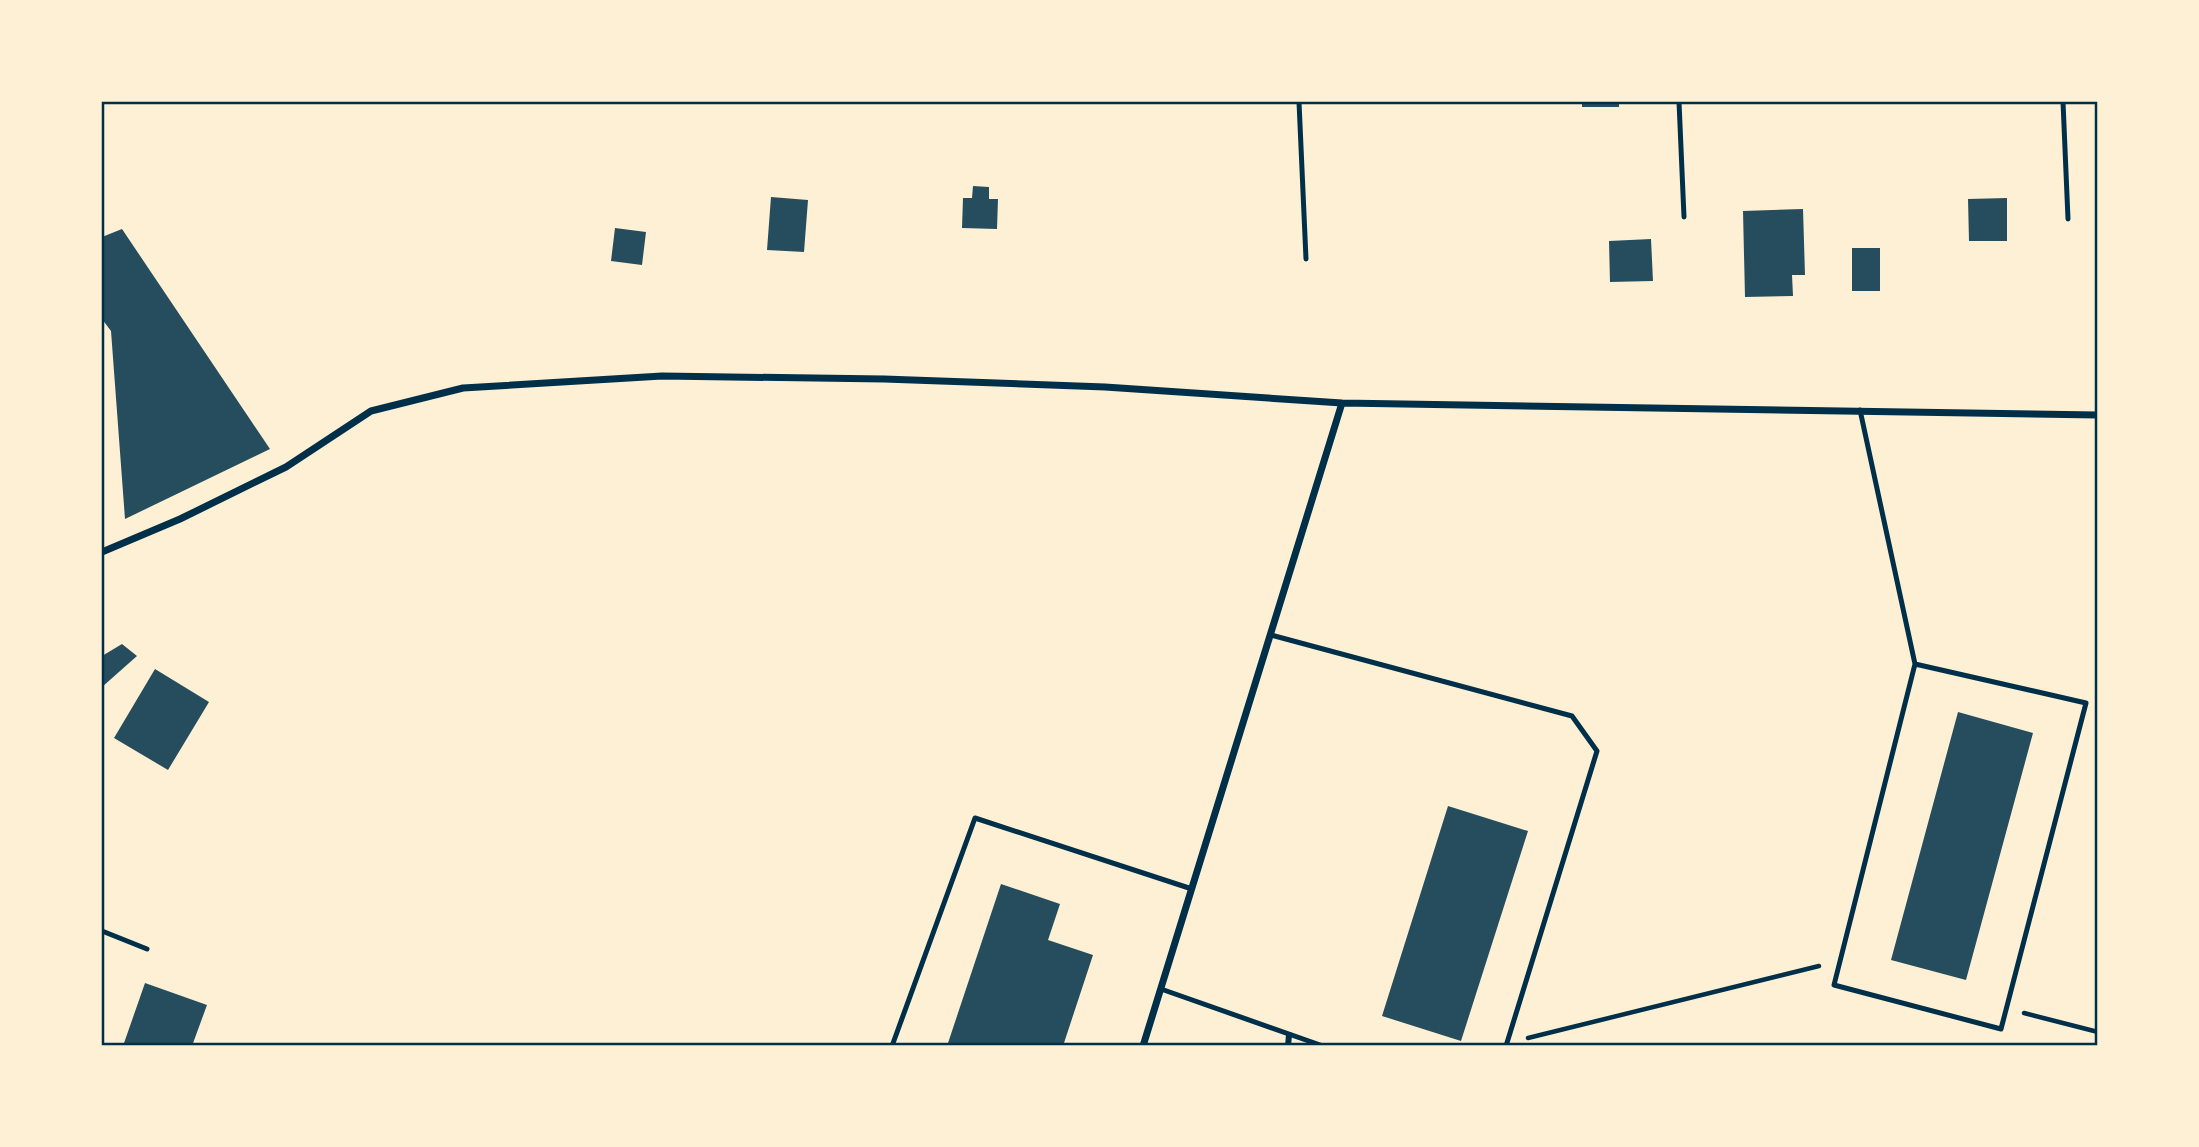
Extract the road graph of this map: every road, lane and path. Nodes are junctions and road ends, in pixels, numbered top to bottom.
1 (1299, 102) edge
2 (1679, 102) edge
3 (2063, 102) edge
4 (1685, 217) dead end
5 (2068, 219) dead end
6 (1306, 259) dead end
7 (1342, 403) junction
8 (1860, 410) junction
9 (2098, 415) edge
10 (102, 552) edge
11 (1270, 635) junction
12 (1916, 664) junction
13 (1192, 889) junction
14 (102, 931) edge
15 (147, 949) dead end
16 (1840, 961) junction
17 (1161, 989) junction
18 (2007, 1008) junction
19 (2098, 1032) edge
20 (1289, 1035) junction
21 (1507, 1044) edge
22 (892, 1045) edge
23 (1143, 1045) edge
24 (1288, 1045) edge
25 (1323, 1045) edge

1 - 6 lane
2 - 4 lane
3 - 5 lane
7 - 8 street
7 - 10 street
7 - 11 street
8 - 9 street
8 - 12 lane
11 - 13 street
11 - 21 lane
12 - 16 lane
12 - 18 lane
13 - 17 street
13 - 22 lane
14 - 15 lane
16 - 18 lane
16 - 21 path
17 - 20 lane
17 - 23 street
18 - 19 path
20 - 24 street
20 - 25 lane

